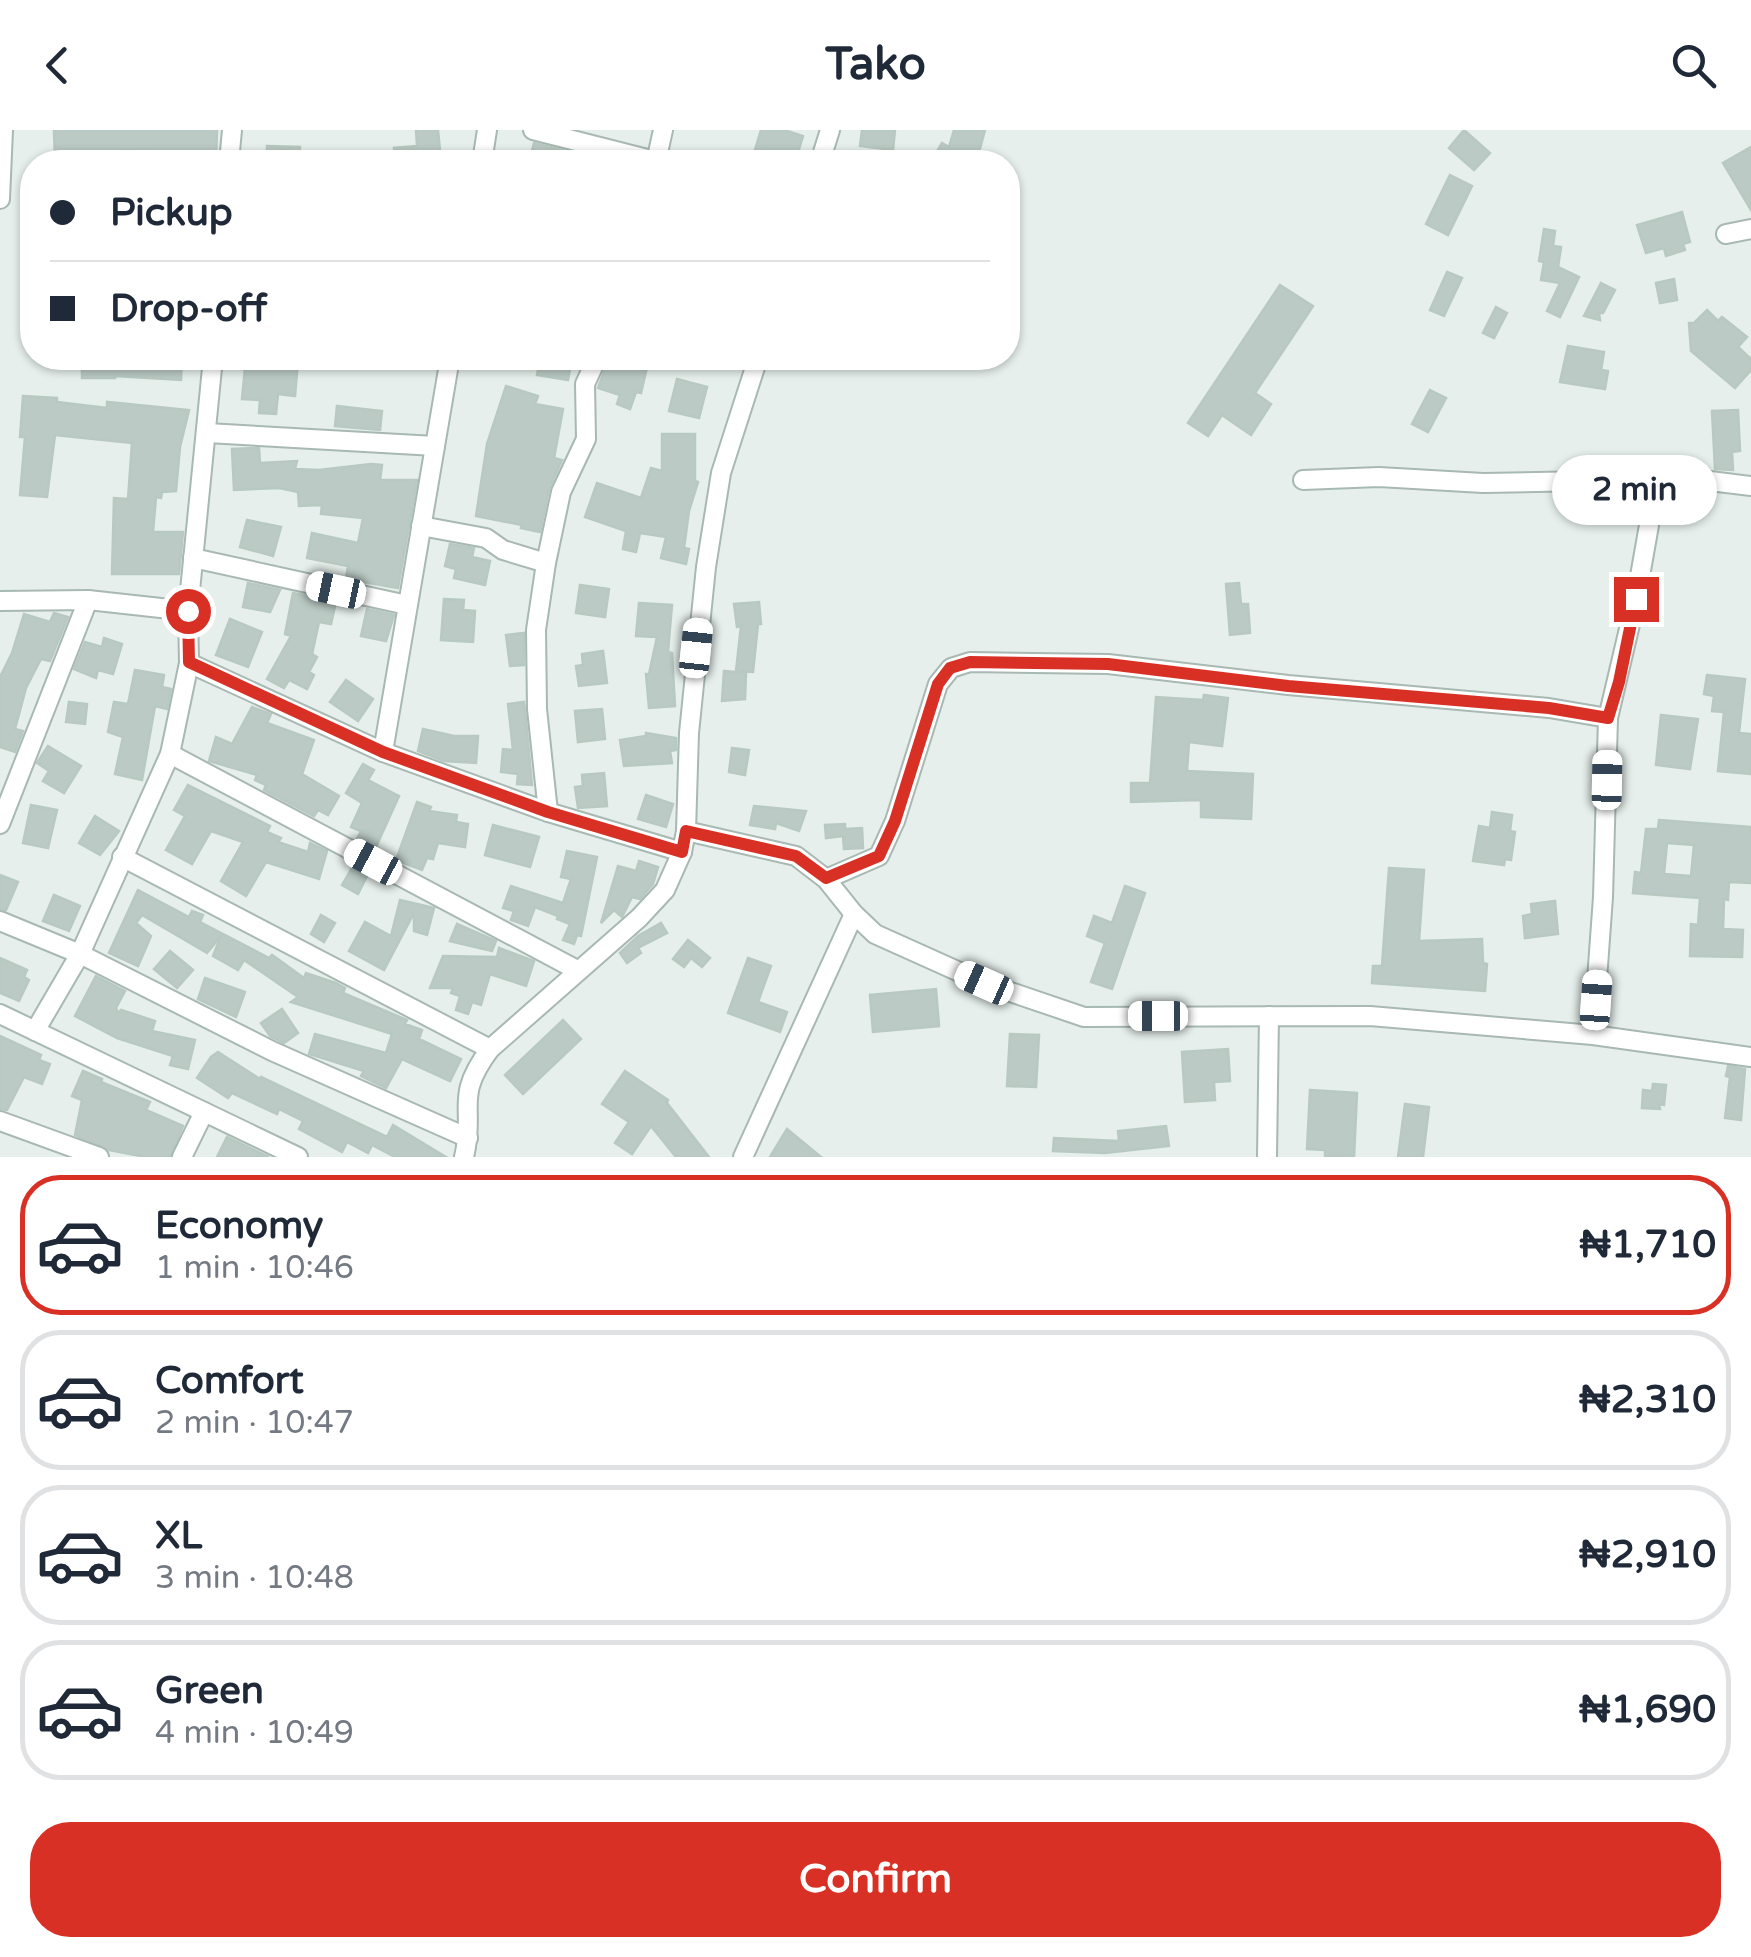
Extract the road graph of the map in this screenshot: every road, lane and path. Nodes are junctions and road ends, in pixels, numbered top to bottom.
1 (3, 130) edge
2 (533, 130) edge
3 (610, 150) edge
4 (0, 199) edge
5 (1751, 229) edge
6 (1726, 234) dead end
7 (212, 370) edge
8 (448, 370) edge
9 (591, 370) edge
10 (754, 370) edge
11 (207, 432) junction
12 (435, 446) junction
13 (1303, 480) dead end
14 (1751, 486) edge
15 (1655, 491) junction
16 (421, 526) junction
17 (193, 558) junction
18 (546, 563) junction
19 (88, 600) junction
20 (0, 602) edge
21 (407, 605) junction
22 (188, 611) junction
23 (189, 662) junction
24 (1608, 718) junction
25 (383, 752) junction
26 (170, 754) junction
27 (548, 812) junction
28 (0, 824) edge
29 (686, 831) junction
30 (682, 852) junction
31 (122, 857) junction
32 (826, 878) junction
33 (854, 914) junction
34 (0, 921) edge
35 (80, 954) junction
36 (577, 970) junction
37 (0, 1014) edge
38 (1269, 1016) junction
39 (35, 1031) junction
40 (1593, 1035) junction
41 (490, 1050) junction
42 (1751, 1056) edge
43 (204, 1112) junction
44 (0, 1121) edge
45 (466, 1148) edge
46 (98, 1157) edge
47 (182, 1157) edge
48 (298, 1157) edge
49 (743, 1157) edge
50 (1267, 1157) edge

1 - 4 street
2 - 3 street
5 - 6 street
7 - 11 street
8 - 12 street
9 - 18 street
10 - 29 street
11 - 12 street
11 - 17 street
12 - 16 street
13 - 15 street
14 - 15 street
15 - 24 street
16 - 18 street
16 - 21 street
17 - 21 street
17 - 22 street
18 - 27 street
19 - 20 street
19 - 22 street
19 - 28 street
21 - 25 street
22 - 23 street
23 - 25 street
23 - 26 street
24 - 32 street
24 - 40 street
25 - 27 street
26 - 31 street
26 - 36 street
27 - 30 street
29 - 30 street
29 - 32 street
30 - 36 street
31 - 35 street
31 - 41 street
32 - 33 street
33 - 38 street
33 - 49 street
34 - 35 street
35 - 39 street
35 - 45 street
36 - 41 street
37 - 39 street
38 - 40 street
38 - 50 street
39 - 43 street
40 - 42 street
41 - 45 street
43 - 47 street
43 - 48 street
44 - 46 street

